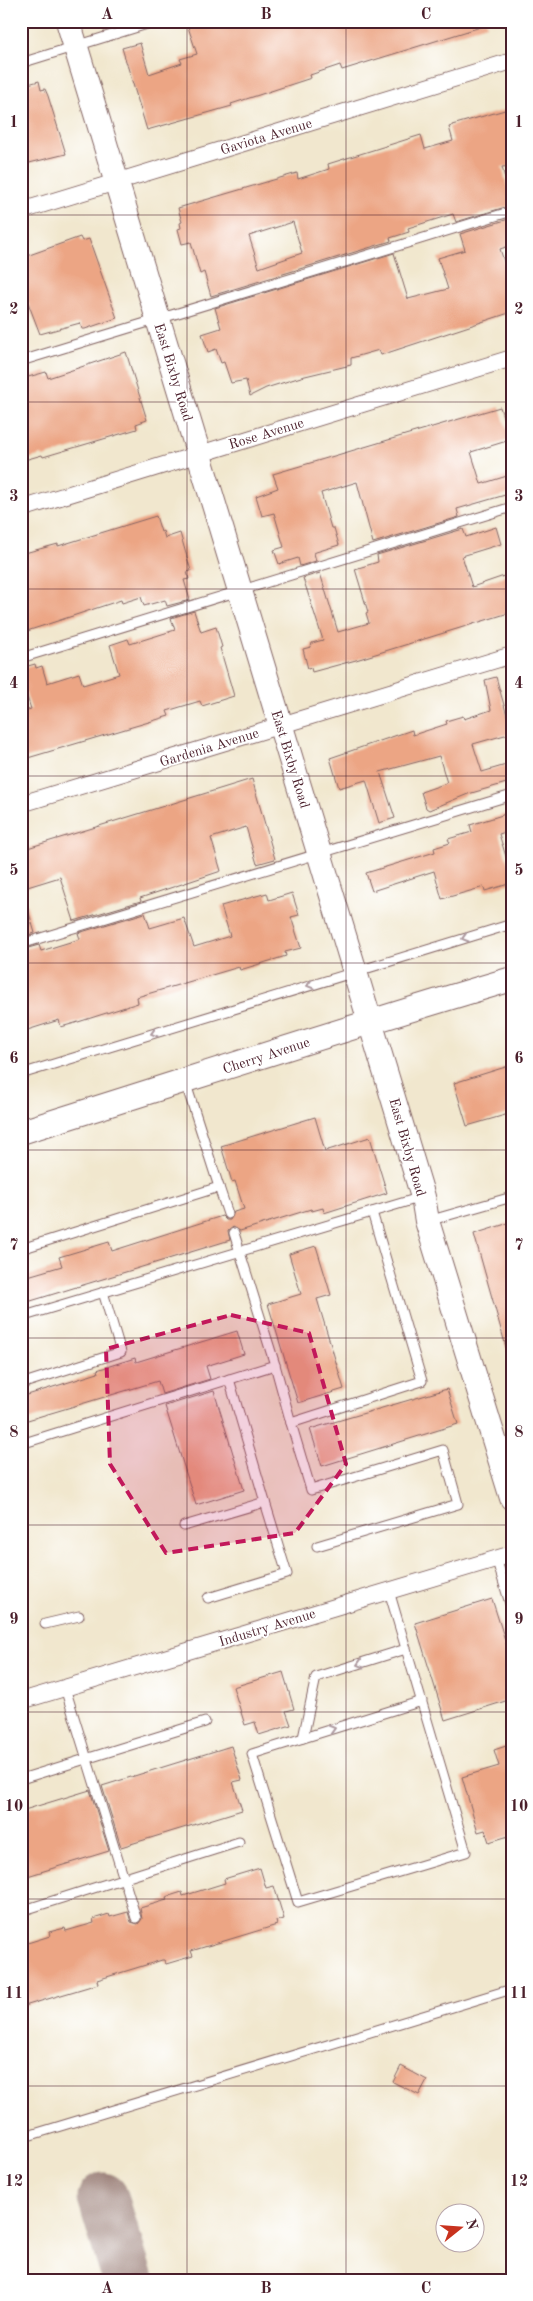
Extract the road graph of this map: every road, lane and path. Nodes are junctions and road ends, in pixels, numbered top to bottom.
1 (68, 21) edge
2 (157, 21) edge
3 (76, 46) junction
4 (512, 61) edge
5 (21, 63) edge
6 (116, 182) junction
7 (21, 211) edge
8 (512, 211) edge
9 (158, 319) junction
10 (512, 358) edge
11 (21, 361) edge
12 (199, 454) junction
13 (512, 507) edge
14 (21, 508) edge
15 (240, 591) junction
16 (512, 655) edge
17 (21, 658) edge
18 (282, 726) junction
19 (512, 795) edge
20 (21, 804) edge
21 (320, 853) junction
22 (512, 924) edge
23 (21, 944) edge
24 (355, 971) junction
25 (512, 979) edge
26 (371, 1021) junction
27 (21, 1074) edge
28 (185, 1081) junction
29 (21, 1132) edge
30 (220, 1188) junction
31 (423, 1197) junction
32 (512, 1197) edge
33 (372, 1212) junction
34 (228, 1214) dead end
35 (427, 1221) junction
36 (234, 1233) dead end
37 (21, 1249) edge
38 (239, 1252) junction
39 (103, 1292) junction
40 (21, 1316) edge
41 (275, 1364) junction
42 (229, 1379) junction
43 (21, 1384) edge
44 (291, 1423) junction
45 (21, 1444) edge
46 (512, 1498) edge
47 (265, 1502) junction
48 (184, 1526) dead end
49 (317, 1546) dead end
50 (504, 1556) edge
51 (389, 1591) junction
52 (208, 1598) dead end
53 (512, 1610) edge
54 (79, 1616) dead end
55 (45, 1624) dead end
56 (406, 1649) junction
57 (65, 1688) junction
58 (21, 1701) edge
59 (422, 1701) junction
60 (205, 1722) dead end
61 (303, 1738) junction
62 (86, 1758) junction
63 (21, 1778) edge
64 (239, 1842) dead end
65 (124, 1878) junction
66 (21, 1911) edge
67 (136, 1918) dead end
68 (512, 1989) edge
69 (21, 2138) edge

1 - 3 street, East Bixby Road
2 - 3 lane
3 - 5 lane
3 - 6 street, East Bixby Road
4 - 6 street, Gaviota Avenue
6 - 7 street, Gaviota Avenue
6 - 9 street, East Bixby Road
8 - 9 lane
9 - 11 lane
9 - 12 street, East Bixby Road
10 - 12 street, Rose Avenue
12 - 14 street, Rose Avenue
12 - 15 street, East Bixby Road
13 - 15 lane
15 - 17 lane
15 - 18 street, East Bixby Road
16 - 18 street, Gardenia Avenue
18 - 20 street, Gardenia Avenue
18 - 21 street, East Bixby Road
19 - 21 lane
21 - 23 lane
21 - 24 street, East Bixby Road
22 -> 24 lane
24 - 26 street, East Bixby Road
24 -> 27 lane
25 - 26 street, Cherry Avenue
26 - 28 street, Cherry Avenue
26 - 31 street, East Bixby Road
28 - 29 street, Cherry Avenue
28 - 30 lane
30 - 34 lane
30 - 37 lane
31 - 33 lane
31 - 35 street, East Bixby Road
32 - 35 lane
33 - 38 lane
33 - 44 lane
35 - 46 street, East Bixby Road
36 - 38 lane
38 - 39 lane
38 - 41 lane
39 - 40 lane
39 - 43 lane
41 - 42 lane
41 - 44 lane
42 - 45 lane
42 - 47 lane
44 - 49 lane
47 - 48 lane
47 - 52 lane
50 - 51 street, Industry Avenue
50 - 53 lane
51 - 56 lane
51 - 57 street, Industry Avenue
54 - 55 lane
56 - 59 lane
56 -> 61 lane
57 - 58 street, Industry Avenue
57 - 62 lane
61 -> 59 lane
59 - 61 lane
60 - 62 lane
62 - 63 lane
62 - 65 lane
64 - 65 lane
65 - 66 lane
65 - 67 lane
68 - 69 lane

